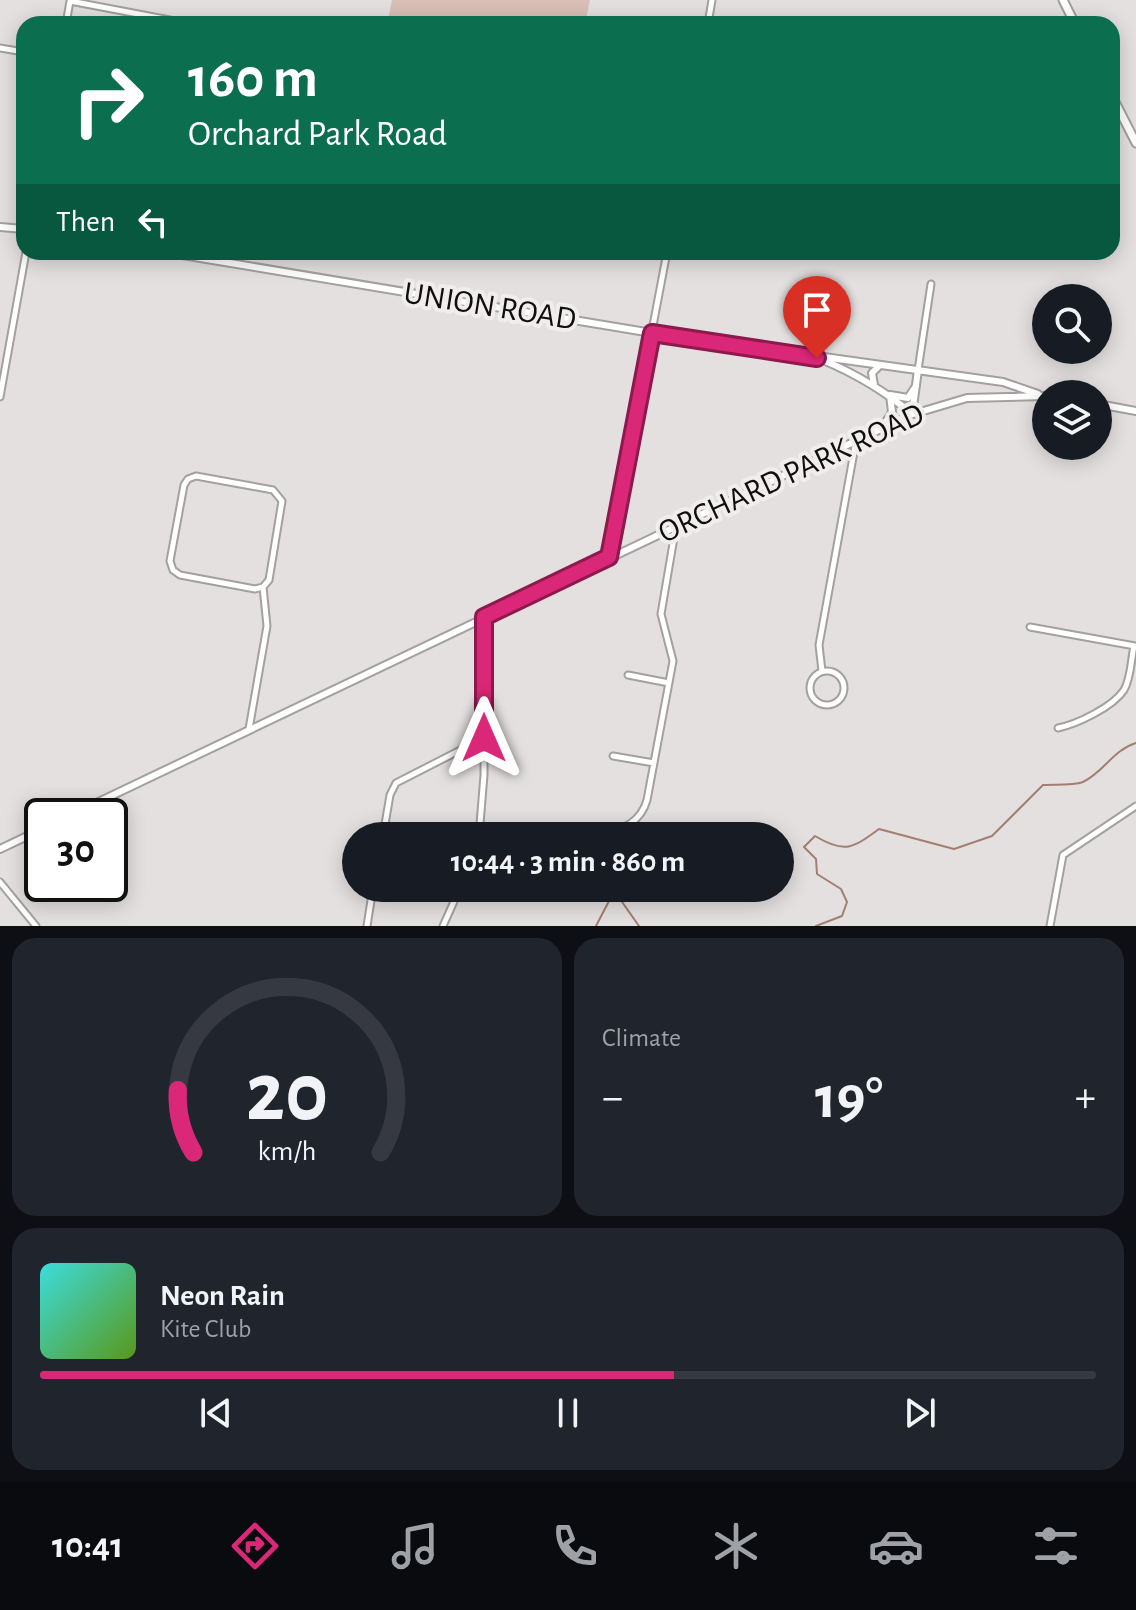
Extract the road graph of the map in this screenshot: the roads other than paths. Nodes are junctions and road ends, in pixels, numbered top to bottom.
1 (70, 1) edge
2 (149, 16) edge
3 (1120, 112) edge
4 (1136, 143) edge
5 (25, 260) edge
6 (212, 260) edge
7 (666, 260) edge
8 (931, 284) dead end
9 (652, 333) junction
10 (817, 358) junction
11 (880, 365) junction
12 (918, 370) junction
13 (874, 386) junction
14 (916, 386) junction
15 (1032, 391) edge
16 (890, 395) junction
17 (1032, 396) edge
18 (0, 397) edge
19 (1112, 407) edge
20 (1136, 411) edge
21 (912, 414) junction
22 (882, 428) junction
23 (856, 440) junction
24 (676, 526) junction
25 (609, 557) junction
26 (263, 587) junction
27 (484, 617) junction
28 (1030, 627) dead end
29 (1135, 646) edge
30 (822, 671) junction
31 (628, 675) dead end
32 (669, 683) junction
33 (1058, 728) dead end
34 (249, 729) junction
35 (484, 738) junction
36 (613, 756) dead end
37 (654, 763) junction
38 (106, 798) edge
39 (1136, 806) edge
40 (385, 822) edge
41 (481, 822) edge
42 (633, 822) edge
43 (24, 838) edge
44 (0, 849) edge
45 (0, 882) edge
46 (371, 902) edge
47 (454, 902) edge
48 (36, 926) edge
49 (367, 926) edge
50 (443, 926) edge
51 (1050, 926) edge

1 - 2 street
3 - 4 highway
5 - 18 street
6 - 9 main road, UNION ROAD
7 - 9 street
8 - 12 street
9 - 10 main road, UNION ROAD
9 - 25 street
10 - 11 main road, UNION ROAD
10 - 13 main road, UNION ROAD
11 - 12 main road, UNION ROAD
11 - 13 main road
12 - 14 main road
12 - 15 main road, UNION ROAD
13 - 16 main road, UNION ROAD
14 - 16 main road
14 - 21 main road
16 - 21 main road, UNION ROAD
16 - 22 main road
17 - 21 main road, ORCHARD PARK ROAD
19 - 20 main road
21 - 22 main road, ORCHARD PARK ROAD
22 - 23 main road, ORCHARD PARK ROAD
23 - 24 main road, ORCHARD PARK ROAD
23 - 30 street
24 - 25 main road, ORCHARD PARK ROAD
24 - 32 street
25 - 27 main road, ORCHARD PARK ROAD
26 - 26 street
26 - 34 street
27 - 34 main road, ORCHARD PARK ROAD
27 - 35 street
28 - 29 street
29 - 33 street
30 - 30 street
31 - 32 street
32 - 37 street
34 - 38 main road, ORCHARD PARK ROAD
35 - 40 street
35 - 41 street
36 - 37 street
37 - 42 street
39 - 51 street
43 - 44 main road
45 - 48 street
46 - 49 street
47 - 50 street

